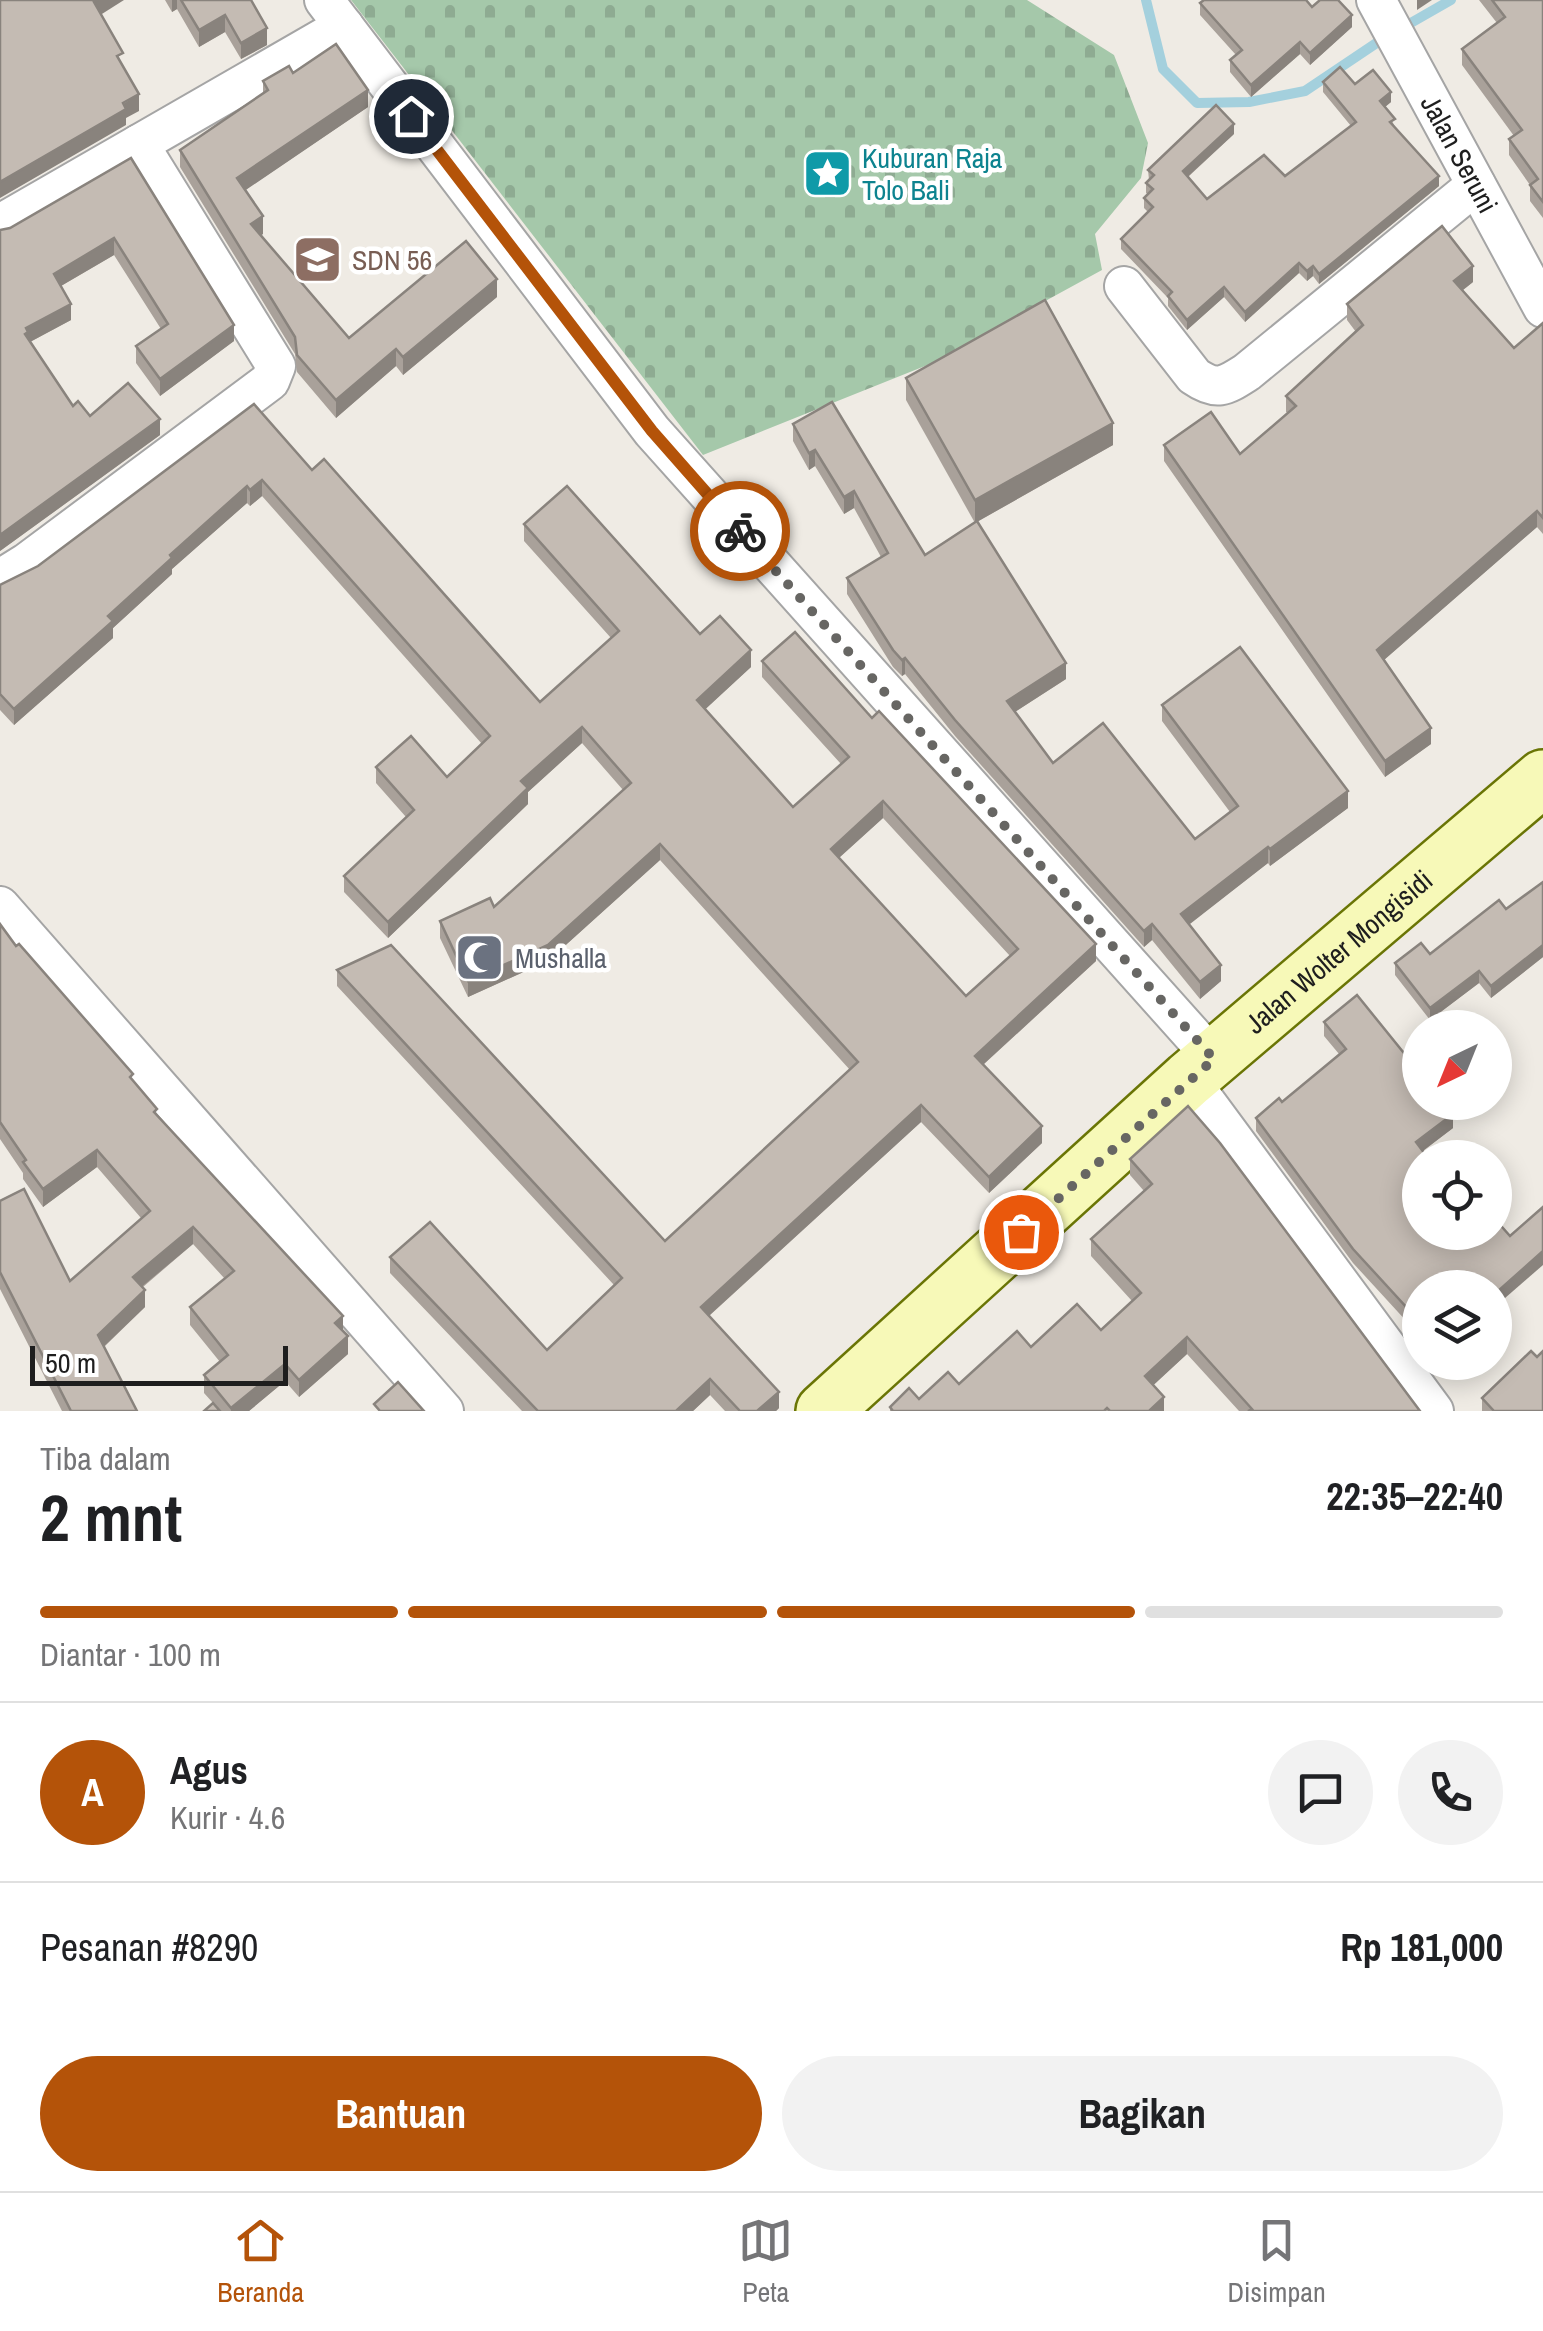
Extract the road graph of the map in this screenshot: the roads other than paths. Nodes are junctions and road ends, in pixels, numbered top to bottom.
1 (1376, 0) edge
2 (334, 13) edge
3 (139, 144) junction
4 (1476, 184) junction
5 (0, 224) edge
6 (1124, 286) dead end
7 (1541, 301) edge
8 (0, 579) edge
9 (1539, 791) edge
10 (0, 906) edge
11 (1201, 1069) junction
12 (444, 1411) edge
13 (824, 1411) edge
14 (1434, 1411) edge

1 - 4 street, Jalan Seruni
2 - 3 street
2 - 11 street
3 - 5 street
3 - 8 street
4 - 6 street
4 - 7 street, Jalan Seruni
9 - 11 street, Jalan Wolter Mongisidi
10 - 12 street
11 - 13 street, Jalan Wolter Mongisidi
11 - 14 street

